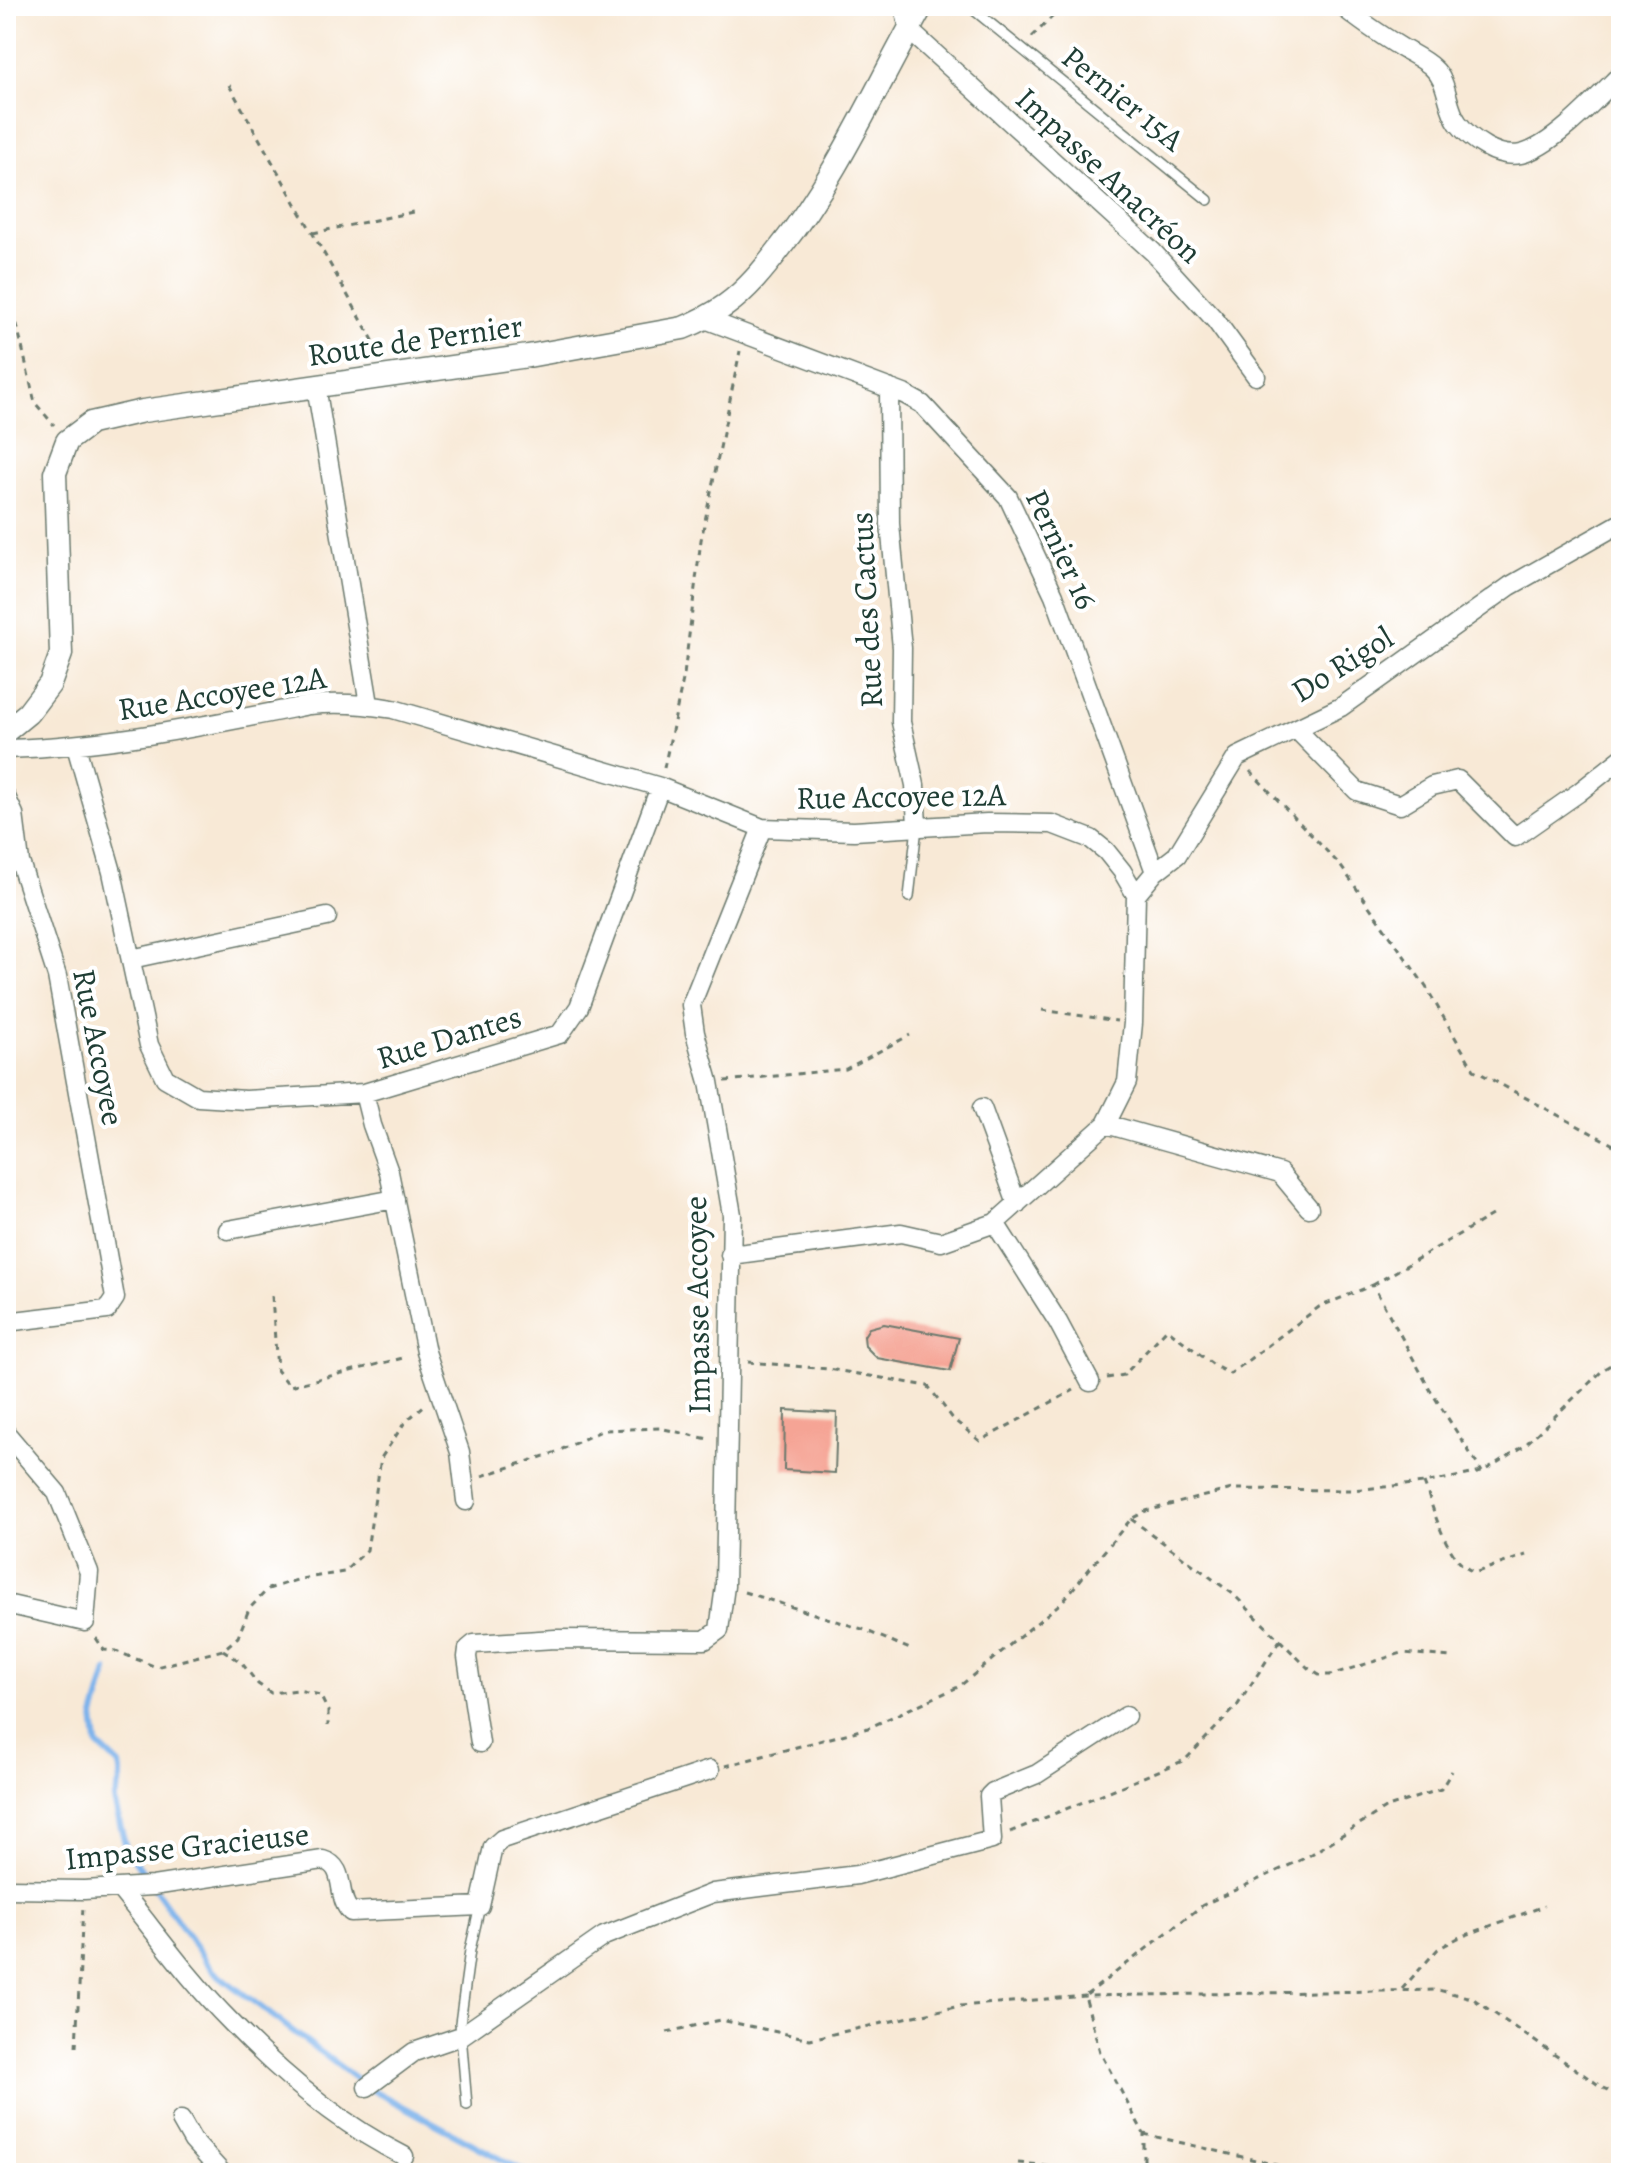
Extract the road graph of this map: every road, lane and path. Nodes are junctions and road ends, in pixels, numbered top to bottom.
1 (904, 6) edge
2 (922, 6) edge
3 (969, 6) edge
4 (1063, 6) edge
5 (1342, 6) edge
6 (909, 30) junction
7 (1020, 48) junction
8 (1621, 74) edge
9 (229, 85) dead end
10 (1208, 200) dead end
11 (418, 211) dead end
12 (313, 233) junction
13 (6, 277) edge
14 (705, 319) junction
15 (744, 332) junction
16 (393, 375) junction
17 (1256, 376) dead end
18 (316, 386) junction
19 (889, 388) junction
20 (67, 441) junction
21 (1621, 523) edge
22 (369, 704) junction
23 (1296, 729) junction
24 (6, 731) edge
25 (76, 746) junction
26 (6, 749) edge
27 (1237, 757) junction
28 (1621, 759) edge
29 (660, 787) junction
30 (6, 797) edge
31 (917, 827) junction
32 (762, 828) junction
33 (1155, 872) junction
34 (1136, 895) junction
35 (909, 897) dead end
36 (327, 917) dead end
37 (131, 959) junction
38 (1042, 1010) dead end
39 (1133, 1023) junction
40 (910, 1035) dead end
41 (709, 1082) junction
42 (364, 1093) junction
43 (982, 1108) dead end
44 (1106, 1124) junction
45 (1621, 1149) edge
46 (395, 1199) junction
47 (1017, 1204) junction
48 (1309, 1208) dead end
49 (1497, 1212) dead end
50 (995, 1223) junction
51 (228, 1230) dead end
52 (730, 1255) junction
53 (1373, 1285) junction
54 (272, 1296) dead end
55 (6, 1322) edge
56 (426, 1352) junction
57 (1621, 1359) edge
58 (728, 1360) junction
59 (1090, 1382) junction
60 (440, 1391) junction
61 (6, 1433) edge
62 (728, 1441) junction
63 (1482, 1472) junction
64 (463, 1478) junction
65 (1424, 1483) junction
66 (466, 1501) dead end
67 (1131, 1519) junction
68 (1526, 1555) dead end
69 (725, 1586) junction
70 (6, 1604) edge
71 (85, 1622) junction
72 (1280, 1640) junction
73 (910, 1649) dead end
74 (223, 1650) junction
75 (1452, 1657) dead end
76 (1126, 1716) dead end
77 (328, 1726) dead end
78 (480, 1743) dead end
79 (710, 1770) joint
80 (1452, 1771) dead end
81 (992, 1840) junction
82 (6, 1889) edge
83 (120, 1889) junction
84 (84, 1890) junction
85 (480, 1906) junction
86 (1544, 1906) dead end
87 (1400, 1991) junction
88 (1085, 1996) junction
89 (667, 2032) dead end
90 (461, 2036) junction
91 (76, 2047) dead end
92 (367, 2087) dead end
93 (1621, 2096) edge
94 (467, 2105) dead end
95 (181, 2120) dead end
96 (1144, 2134) junction
97 (404, 2156) dead end
98 (1018, 2163) dead end
99 (222, 2173) edge
100 (1133, 2173) edge
101 (1144, 2173) edge
102 (1311, 2173) edge

1 - 6 street
2 - 6 street, Route de Pernier
3 - 7 lane, Pernier 15A
4 - 7 path
5 - 8 street
6 - 14 street, Route de Pernier
6 - 17 street, Impasse Anacréon
7 - 10 lane, Pernier 15A
9 - 12 path
11 - 12 path
12 - 16 path
13 - 20 path
14 - 15 street, Pernier 16
14 - 16 street, Route de Pernier
15 - 19 street, Pernier 16
15 - 29 path
16 - 18 street, Route de Pernier
18 - 20 street, Route de Pernier
18 - 22 street
19 - 31 street, Rue des Cactus
19 - 33 street, Pernier 16
20 - 24 street
21 - 23 street, Do Rigol
22 - 25 street, Rue Accoyee 12A
22 - 29 street, Rue Accoyee 12A
23 - 27 street, Do Rigol
23 - 28 street
25 - 26 street, Rue Accoyee 12A
25 - 37 street
27 - 33 street
27 - 45 path
29 - 32 street, Rue Accoyee 12A
29 - 42 street, Rue Dantes
30 - 55 street, Rue Accoyee
31 - 32 street, Rue Accoyee 12A
31 - 34 street, Rue Accoyee 12A
31 - 35 lane
32 - 41 street, Impasse Accoyee
33 - 34 street
34 - 39 street
36 - 37 street
37 - 42 street
38 - 39 path
39 - 44 street
40 - 41 path
41 - 52 street, Impasse Accoyee
42 - 46 street, Rue Dantes
43 - 47 street
44 - 47 street
44 - 48 street
46 - 51 street
46 - 56 street, Rue Dantes
47 - 50 street
49 - 53 path
50 - 52 street
50 - 59 street
52 - 58 street, Impasse Accoyee
53 - 59 path
53 - 63 path
54 - 56 path
56 - 60 street, Rue Dantes
57 - 63 path
58 - 59 path
58 - 62 street, Impasse Accoyee
60 - 64 street, Rue Dantes
60 - 74 path
61 - 71 street
62 - 64 path
62 - 69 street, Impasse Accoyee
63 - 65 path
64 - 66 street, Rue Dantes
65 - 67 path
65 - 68 path
67 - 72 path
67 - 79 path
69 - 73 path
69 - 78 street, Impasse Accoyee
70 - 71 street
71 - 74 path
72 - 75 path
72 - 81 path
74 - 77 path
76 - 81 street
79 - 85 street
80 - 88 path
81 - 90 street
82 - 84 street, Impasse Gracieuse
83 - 84 street, Impasse Gracieuse
83 - 85 street, Impasse Gracieuse
83 - 97 street
84 - 91 path
85 - 90 lane
86 - 87 path
87 - 88 path
87 - 93 path
88 - 89 path
88 - 96 path
90 - 92 street
90 - 94 lane
95 - 99 street
96 - 101 path
96 - 102 path
98 - 100 path

